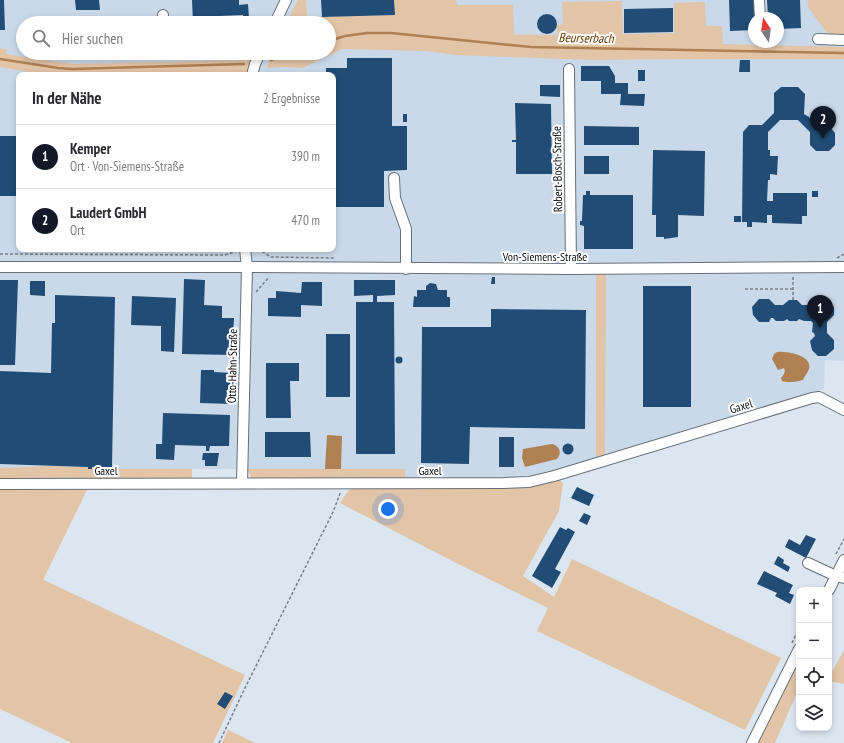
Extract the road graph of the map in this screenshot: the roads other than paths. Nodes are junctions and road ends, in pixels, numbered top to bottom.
1 (286, 0) edge
2 (760, 0) edge
3 (760, 12) edge
4 (278, 16) edge
5 (818, 39) dead end
6 (844, 40) edge
7 (257, 60) edge
8 (569, 69) dead end
9 (253, 72) edge
10 (394, 178) dead end
11 (243, 252) edge
12 (0, 267) edge
13 (247, 267) junction
14 (844, 267) edge
15 (406, 269) junction
16 (571, 270) junction
17 (844, 410) edge
18 (242, 483) junction
19 (0, 484) edge
20 (844, 560) edge
21 (808, 563) dead end
22 (840, 577) edge
23 (832, 587) edge
24 (796, 655) edge
25 (752, 743) edge

1 - 4 street
2 - 3 street
5 - 6 street
7 - 9 street
8 - 16 street, Robert-Bosch-Straße
10 - 15 street
11 - 13 street, Otto-Hahn-Straße
12 - 13 street, Von-Siemens-Straße
13 - 15 street, Von-Siemens-Straße
13 - 18 street, Otto-Hahn-Straße
14 - 16 street, Von-Siemens-Straße
15 - 16 street, Von-Siemens-Straße
17 - 18 street, Gaxel
18 - 19 street, Gaxel
20 - 22 street
21 - 22 street
22 - 23 street
24 - 25 street

